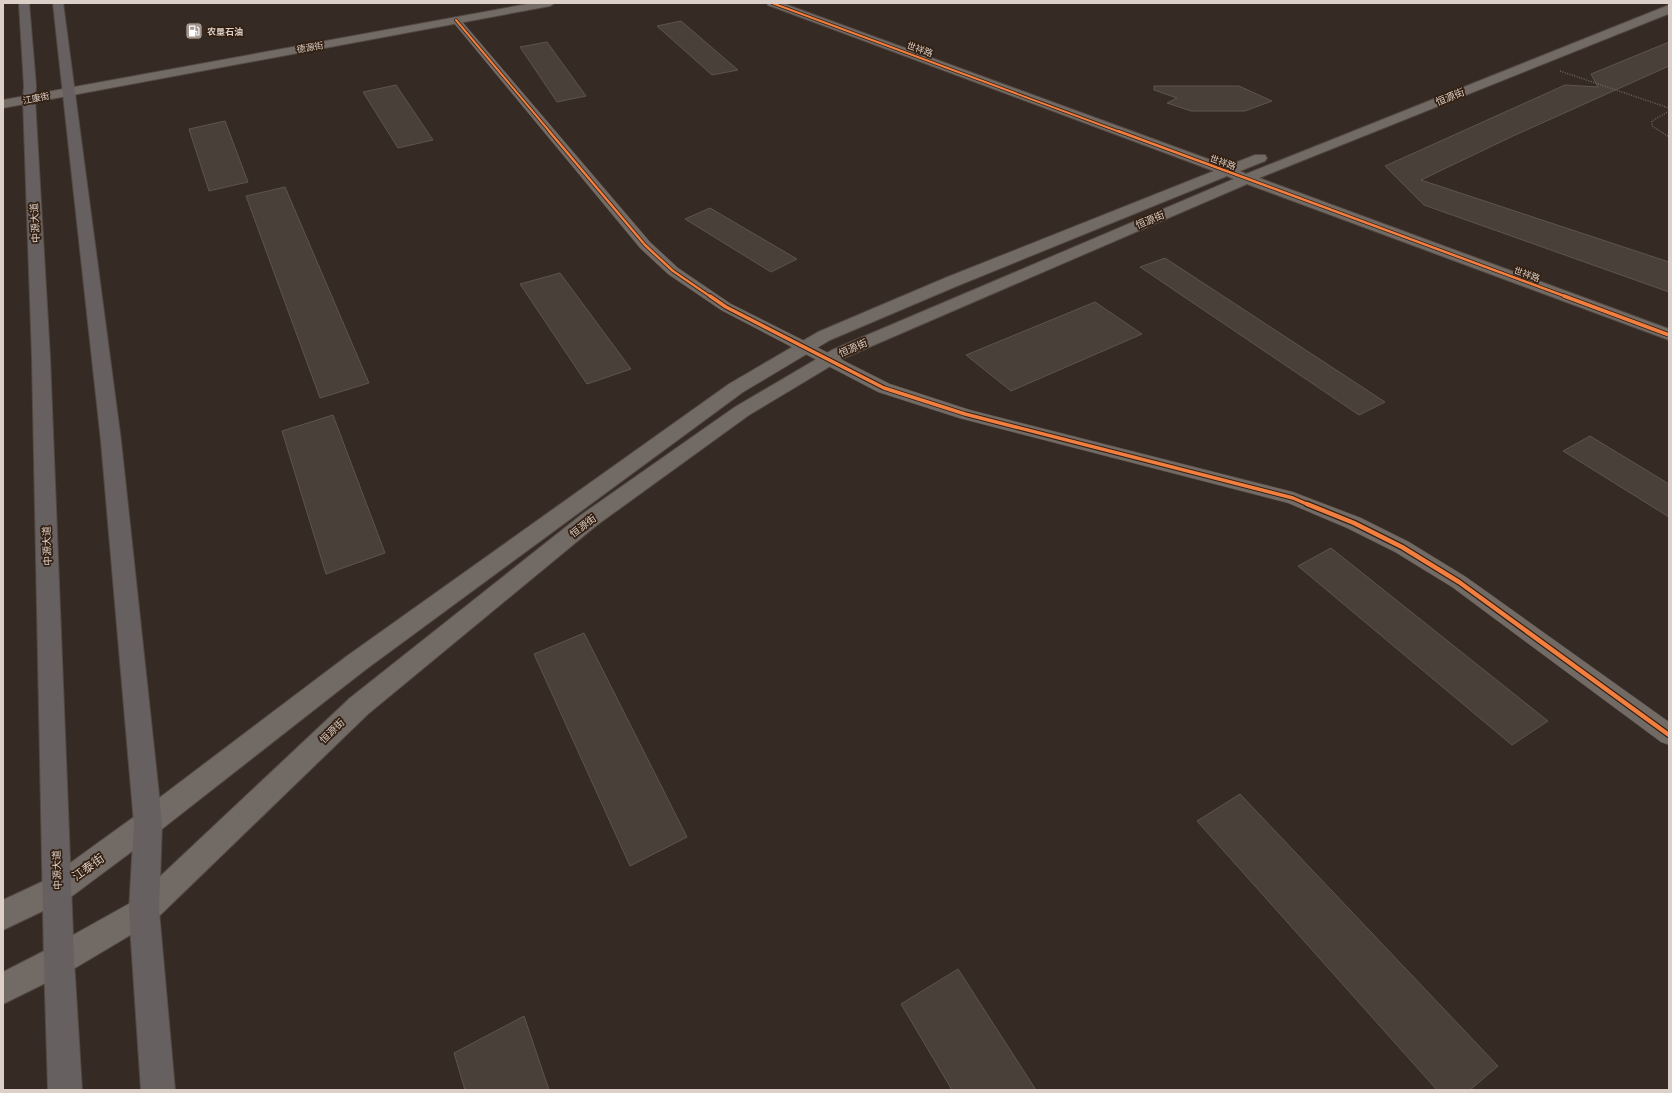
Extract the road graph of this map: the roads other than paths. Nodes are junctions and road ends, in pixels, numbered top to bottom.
1 (24, 3) edge
2 (58, 3) edge
3 (500, 3) edge
4 (550, 3) edge
5 (772, 3) edge
6 (789, 3) edge
7 (1651, 3) edge
8 (1657, 3) edge
9 (1669, 7) edge
10 (456, 20) junction
11 (146, 66) dead end
12 (48, 86) junction
13 (3, 104) edge
14 (1244, 172) junction
15 (1669, 321) edge
16 (1669, 335) edge
17 (804, 348) junction
18 (828, 360) junction
19 (1669, 736) edge
20 (148, 823) junction
21 (58, 889) junction
22 (144, 911) junction
23 (3, 915) edge
24 (59, 960) junction
25 (3, 988) edge
26 (65, 1090) edge
27 (158, 1090) edge

1 - 12 main road, 中源大道
2 - 12 main road
3 - 11 main road, 德源街
4 - 10 main road, 德源街
5 - 14 main road, 世祥路
6 - 14 main road, 世祥路
7 - 14 main road, 恒源街
8 - 9 main road
9 - 14 main road, 恒源街
10 - 12 main road, 德源街
10 - 17 street
12 - 13 main road, 江康街
12 - 20 main road
12 - 21 main road, 中源大道
14 - 15 main road, 世祥路
14 - 16 main road, 世祥路
14 - 17 main road, 恒源街
14 - 18 main road, 恒源街
17 - 18 street
17 - 20 main road, 恒源街
18 - 19 street
18 - 22 main road, 恒源街
20 - 21 main road, 江泰街
20 - 22 main road
21 - 23 main road, 江泰街
21 - 24 main road, 中源大道
22 - 24 main road
22 - 27 main road
24 - 25 main road
24 - 26 main road, 中源大道

